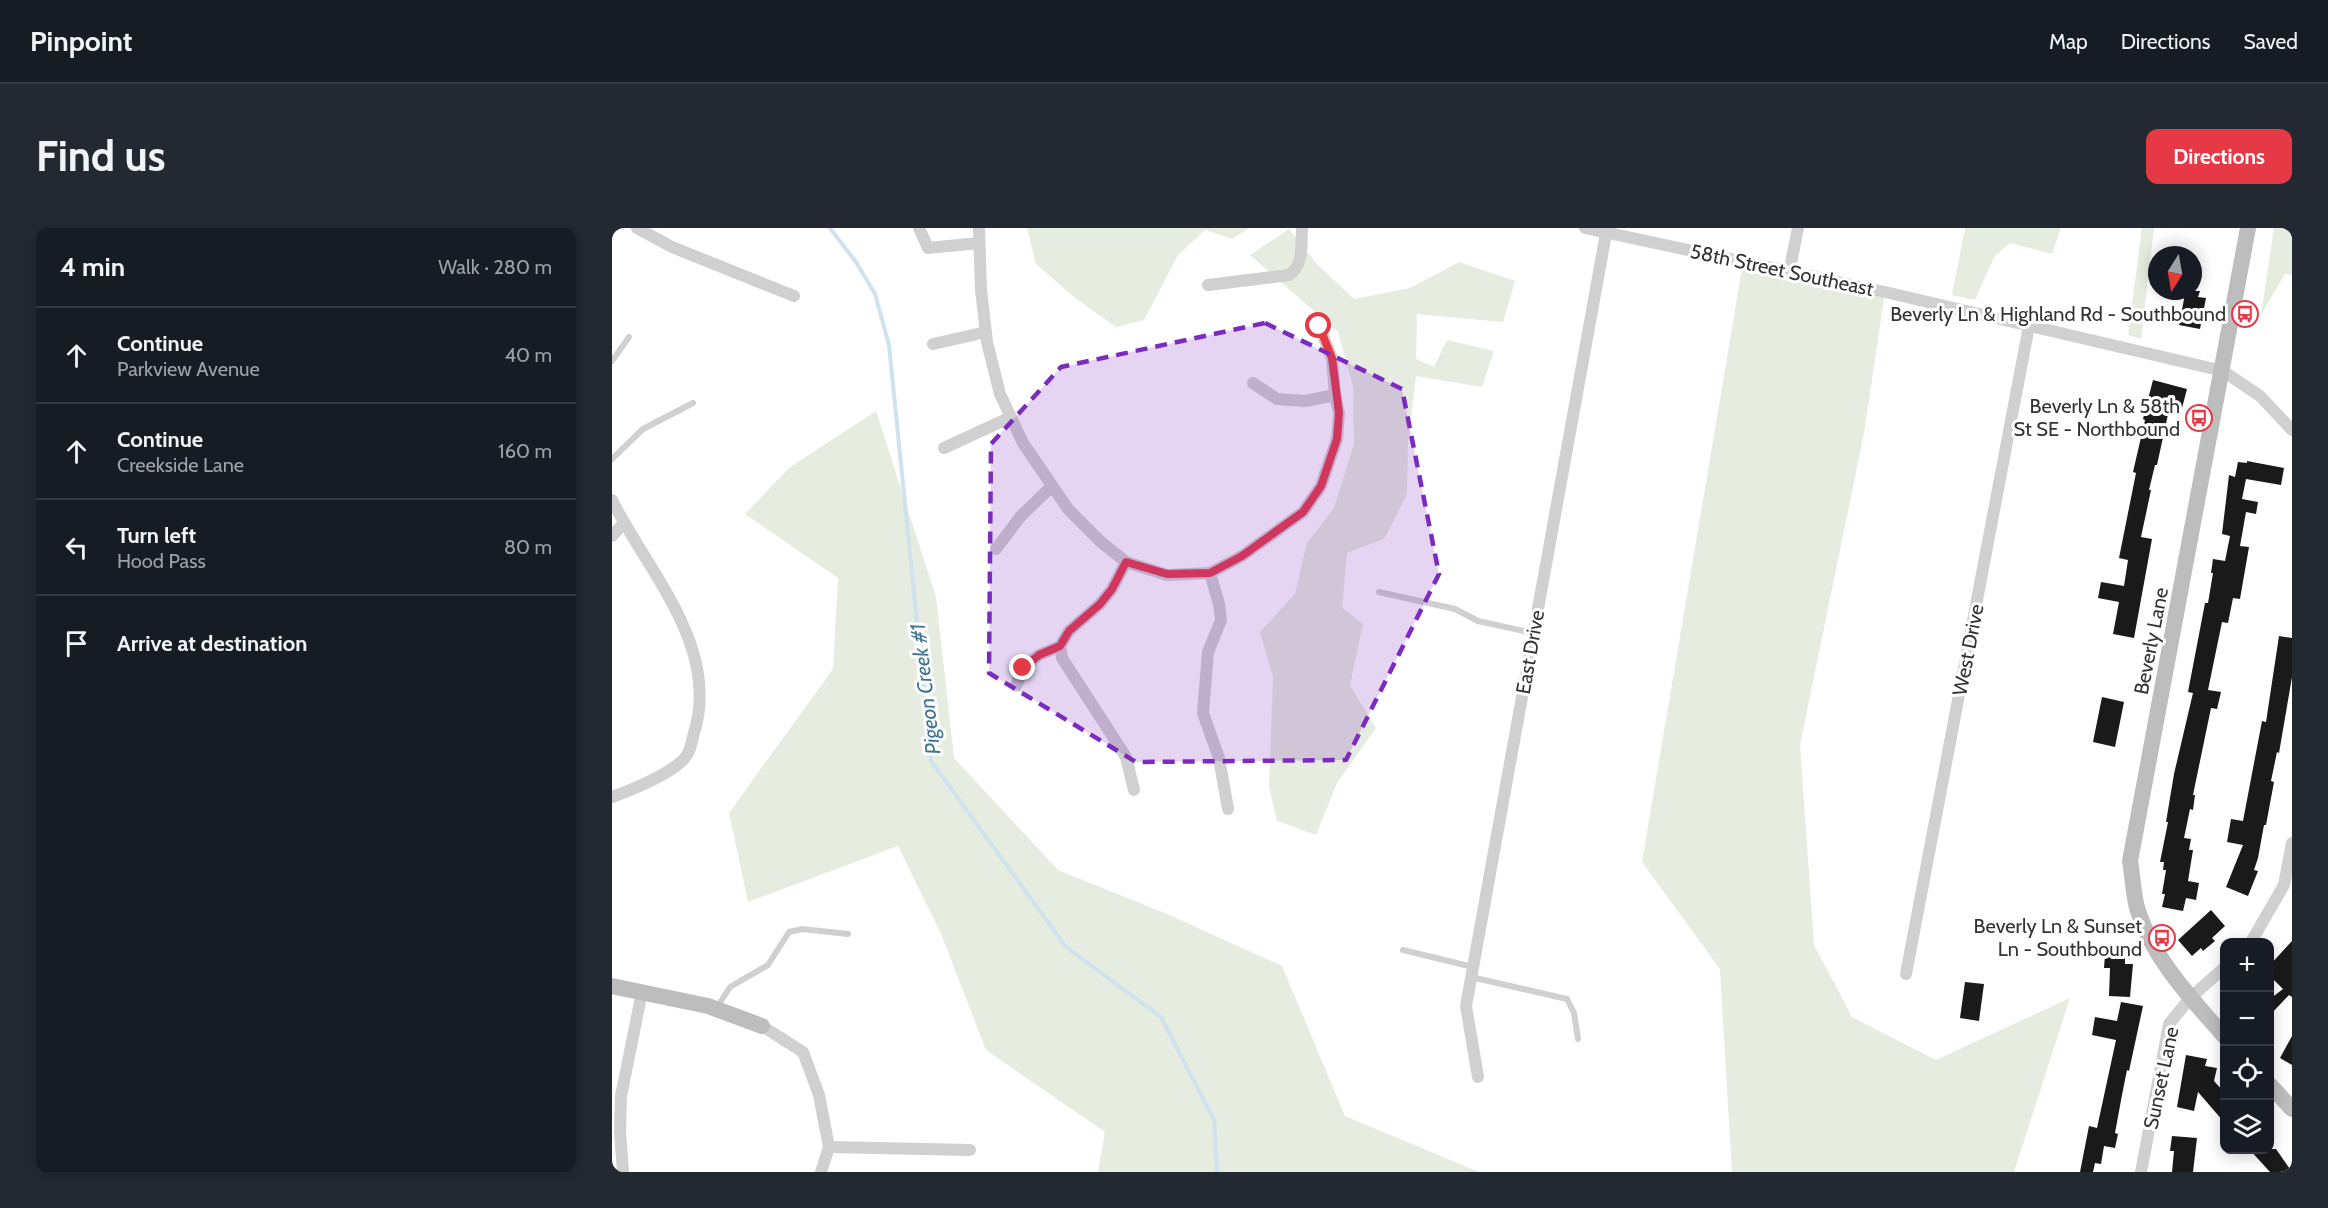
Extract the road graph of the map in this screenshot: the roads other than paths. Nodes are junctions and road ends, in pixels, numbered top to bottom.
1 (637, 228) edge
2 (919, 228) edge
3 (979, 228) edge
4 (1585, 228) edge
5 (1798, 228) edge
6 (2248, 228) edge
7 (1607, 230) edge
8 (1302, 232) edge
9 (979, 243) junction
10 (1789, 273) junction
11 (1208, 285) dead end
12 (794, 296) dead end
13 (1319, 326) dead end
14 (2030, 326) junction
15 (986, 332) junction
16 (629, 337) dead end
17 (933, 344) dead end
18 (612, 361) edge
19 (2223, 371) junction
20 (1253, 383) dead end
21 (1335, 395) junction
22 (693, 403) dead end
23 (1011, 417) junction
24 (2292, 430) edge
25 (944, 448) dead end
26 (612, 459) edge
27 (1052, 486) junction
28 (612, 500) edge
29 (624, 523) junction
30 (612, 536) edge
31 (996, 549) dead end
32 (1126, 562) junction
33 (1210, 573) junction
34 (1380, 592) dead end
35 (1534, 633) junction
36 (1060, 646) junction
37 (1016, 686) dead end
38 (1134, 790) dead end
39 (612, 796) edge
40 (1228, 809) dead end
41 (2292, 843) edge
42 (848, 934) dead end
43 (2253, 938) edge
44 (1403, 950) dead end
45 (1472, 972) junction
46 (2220, 972) edge
47 (1906, 974) dead end
48 (612, 986) edge
49 (642, 992) junction
50 (2190, 998) junction
51 (716, 1009) junction
52 (762, 1026) joint
53 (2220, 1031) edge
54 (1578, 1039) dead end
55 (1478, 1077) dead end
56 (2274, 1089) edge
57 (2292, 1109) edge
58 (829, 1147) junction
59 (970, 1150) dead end
60 (623, 1172) edge
61 (821, 1172) edge
62 (2141, 1172) edge

1 - 12 street
2 - 9 street
3 - 9 street
4 - 7 street, 58th Street Southeast
5 - 10 street
6 - 19 street, Beverly Lane
7 - 10 street, 58th Street Southeast
7 - 35 street, East Drive
8 - 11 street
9 - 15 street
10 - 14 street, 58th Street Southeast
13 - 21 street
14 - 19 street, 58th Street Southeast
14 - 47 street, West Drive
15 - 17 street
15 - 23 street
16 - 18 lane
19 - 24 street
19 - 50 street, Beverly Lane
20 - 21 street
21 - 33 street
22 - 26 lane
23 - 25 street
23 - 27 street
27 - 31 street
27 - 32 street
28 - 29 street
29 - 30 street
29 - 39 street
32 - 33 street
32 - 36 street
33 - 40 street
34 - 35 lane
35 - 45 street, East Drive
36 - 37 street
36 - 38 street
41 - 43 street
42 - 51 lane
44 - 45 lane
45 - 54 lane
45 - 55 street, East Drive
46 - 50 street, Sunset Lane
48 - 49 street
49 - 51 street
49 - 60 street
50 - 53 street, Beverly Lane
50 - 62 street, Sunset Lane
51 - 52 street
52 - 58 street
56 - 57 street
58 - 59 street
58 - 61 street

